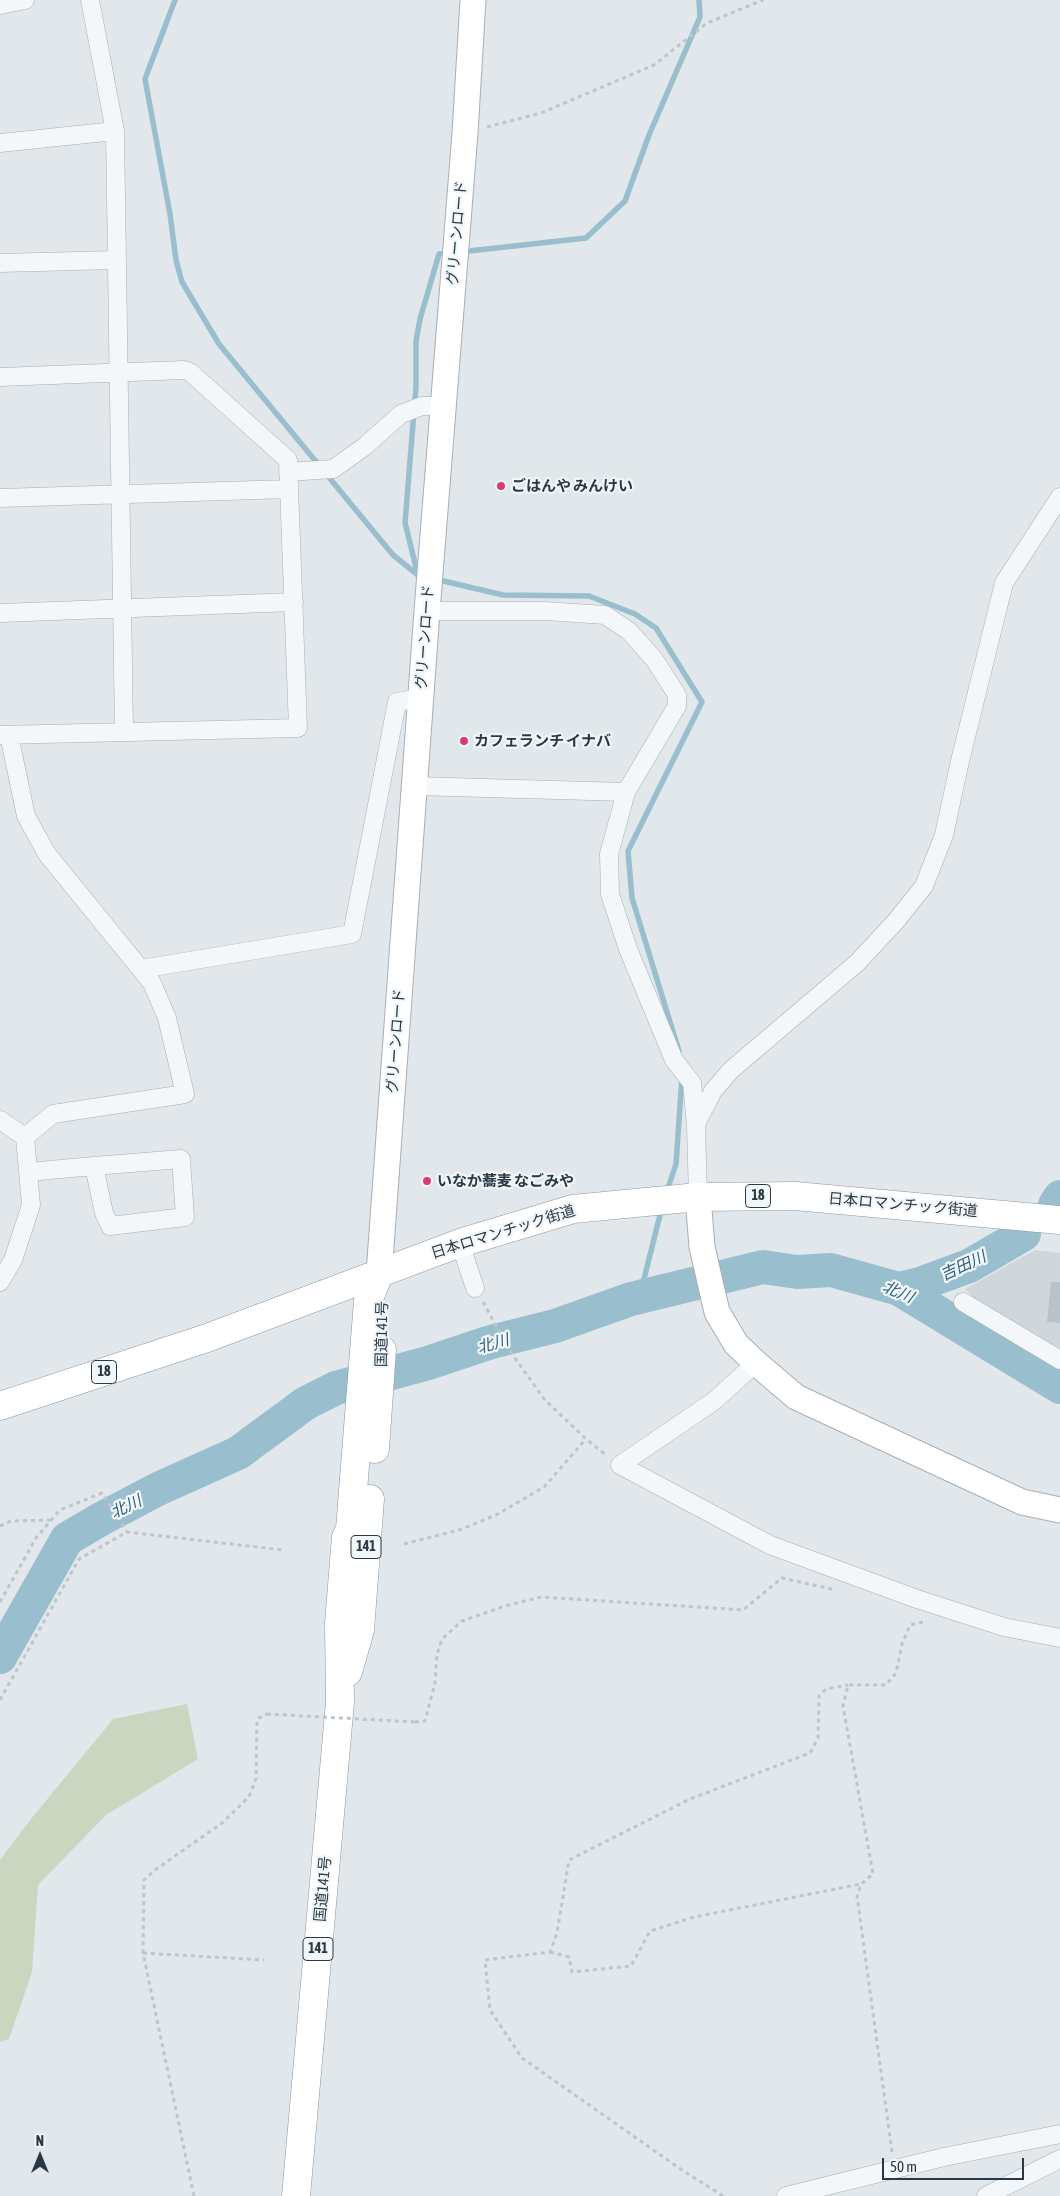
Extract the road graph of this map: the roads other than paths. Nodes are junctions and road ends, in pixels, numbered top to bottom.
1 (25, 0) edge
2 (90, 0) edge
3 (473, 0) edge
4 (0, 5) edge
5 (115, 131) junction
6 (0, 143) edge
7 (116, 260) junction
8 (0, 263) edge
9 (118, 372) junction
10 (0, 377) edge
11 (443, 406) junction
12 (289, 480) junction
13 (120, 494) junction
14 (1060, 497) edge
15 (0, 498) edge
16 (294, 602) junction
17 (122, 608) junction
18 (427, 611) junction
19 (0, 613) edge
20 (421, 698) junction
21 (124, 732) junction
22 (5, 735) edge
23 (414, 786) junction
24 (626, 792) junction
25 (141, 969) junction
26 (0, 1120) edge
27 (696, 1124) junction
28 (25, 1137) junction
29 (94, 1166) junction
30 (28, 1172) junction
31 (698, 1197) junction
32 (1060, 1220) edge
33 (460, 1243) junction
34 (379, 1274) junction
35 (0, 1282) edge
36 (475, 1288) road end
37 (963, 1302) dead end
38 (1060, 1360) edge
39 (756, 1363) junction
40 (0, 1406) edge
41 (1060, 1510) edge
42 (1060, 1638) edge
43 (1060, 2134) edge
44 (1060, 2158) edge
45 (296, 2196) edge
46 (786, 2196) edge
47 (986, 2196) edge

1 - 4 street
2 - 5 street
3 - 11 street, グリーンロード
5 - 6 street
5 - 7 street
7 - 8 street
7 - 9 street
9 - 10 street
9 - 12 street
9 - 13 street
11 - 12 street
11 - 18 street, グリーンロード
12 - 13 street
12 - 16 street
13 - 15 street
13 - 17 street
14 - 27 street
16 - 17 street
16 - 21 street
17 - 19 street
17 - 21 street
18 - 20 street, グリーンロード
18 - 24 street
20 - 23 street, グリーンロード
20 - 25 street
21 - 22 street
22 - 25 street
23 - 24 street
23 - 34 street, グリーンロード
24 - 27 street
25 - 28 street
26 - 28 street
27 - 31 street
28 - 30 street
29 - 29 street
29 - 30 street
30 - 35 street
31 - 32 highway, 日本ロマンチック街道 / 18
31 - 33 highway, 日本ロマンチック街道 / 18
31 - 39 street
33 - 34 highway, 日本ロマンチック街道 / 18
33 - 36 street
34 - 40 highway, 日本ロマンチック街道 / 18
34 - 45 highway, 国道141号 / 141
37 - 38 street
39 - 41 street
39 - 42 street
43 - 46 street
44 - 47 street

